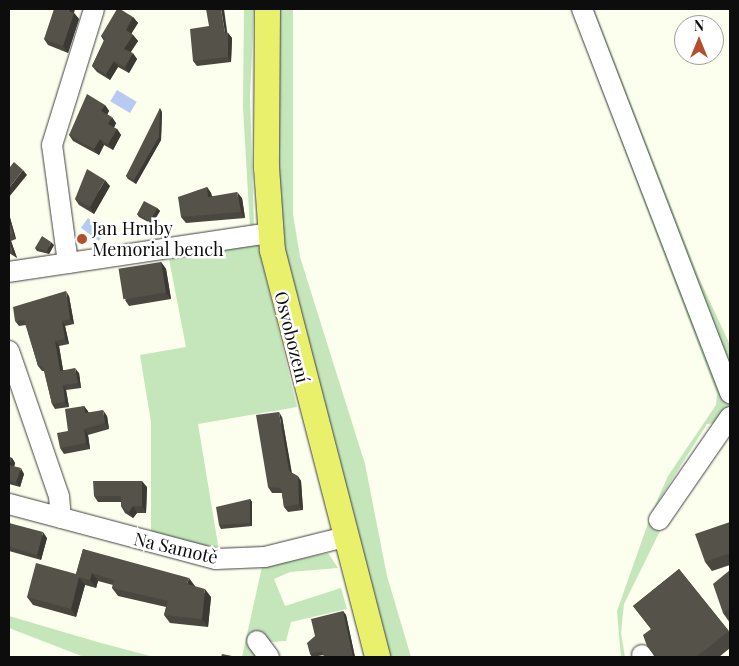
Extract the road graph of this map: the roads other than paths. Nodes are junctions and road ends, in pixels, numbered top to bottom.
1 (94, 9) edge
2 (267, 9) edge
3 (582, 9) edge
4 (270, 233) junction
5 (68, 263) junction
6 (9, 272) edge
7 (9, 351) edge
8 (730, 393) edge
9 (730, 416) edge
10 (9, 504) edge
11 (60, 518) junction
12 (659, 520) dead end
13 (345, 536) junction
14 (377, 657) edge

1 - 5 street
2 - 4 main road, Osvobození
3 - 8 street
4 - 5 street
4 - 13 main road, Osvobození
5 - 6 street
7 - 11 street
9 - 12 street
10 - 11 street, Na Samotě
11 - 13 street, Na Samotě
13 - 14 main road, Osvobození

